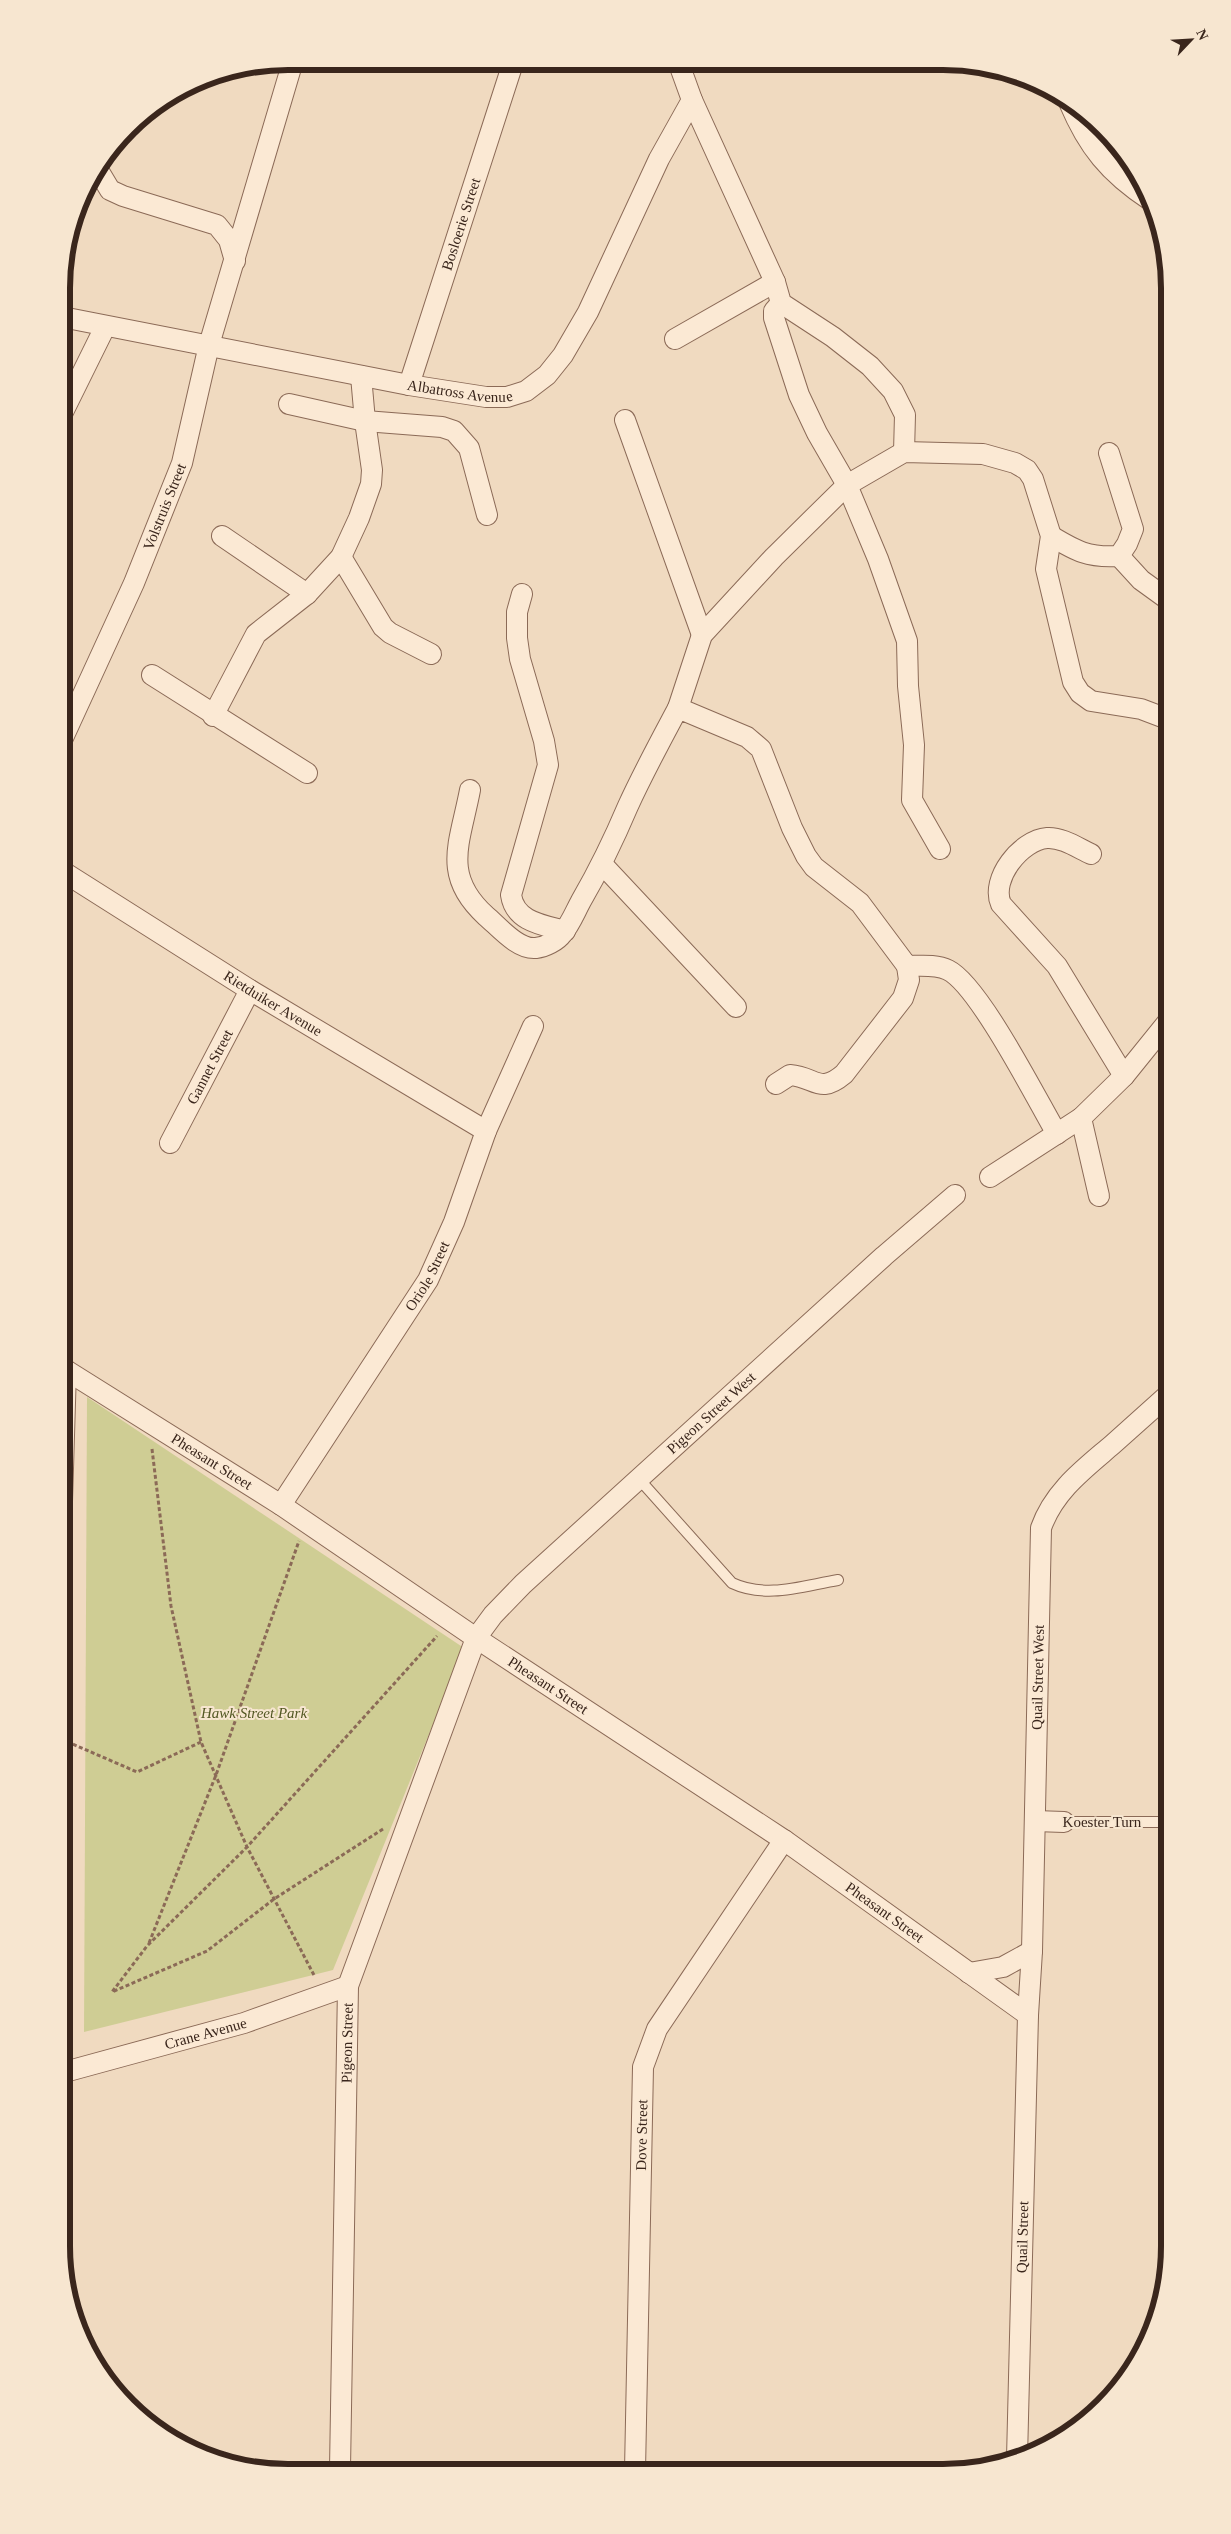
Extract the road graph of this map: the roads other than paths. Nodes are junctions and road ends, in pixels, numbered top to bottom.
1 (290, 70) edge
2 (511, 70) edge
3 (681, 70) edge
4 (692, 100) junction
5 (1075, 114) edge
6 (101, 176) edge
7 (1138, 192) edge
8 (235, 262) junction
9 (775, 282) junction
10 (781, 302) junction
11 (70, 319) edge
12 (105, 327) junction
13 (675, 339) dead end
14 (209, 345) junction
15 (361, 376) junction
16 (409, 385) junction
17 (70, 398) edge
18 (289, 404) dead end
19 (625, 420) dead end
20 (365, 421) junction
21 (904, 452) junction
22 (1109, 453) dead end
23 (847, 485) junction
24 (486, 514) dead end
25 (222, 536) dead end
26 (1051, 536) junction
27 (1119, 556) junction
28 (342, 557) junction
29 (307, 594) junction
30 (522, 594) dead end
31 (1161, 594) edge
32 (702, 635) junction
33 (430, 654) dead end
34 (152, 675) dead end
35 (678, 708) junction
36 (214, 716) junction
37 (1161, 717) edge
38 (70, 722) edge
39 (307, 773) dead end
40 (470, 790) dead end
41 (940, 849) dead end
42 (1091, 854) dead end
43 (602, 864) junction
44 (70, 876) edge
45 (565, 931) junction
46 (907, 966) junction
47 (250, 990) junction
48 (736, 1007) dead end
49 (533, 1026) dead end
50 (1161, 1030) edge
51 (1124, 1076) junction
52 (776, 1084) dead end
53 (1081, 1118) junction
54 (486, 1131) junction
55 (1057, 1134) junction
56 (170, 1143) dead end
57 (990, 1177) dead end
58 (955, 1195) dead end
59 (1099, 1196) dead end
60 (70, 1372) edge
61 (1161, 1402) edge
62 (639, 1479) junction
63 (280, 1505) junction
64 (838, 1580) dead end
65 (476, 1638) junction
66 (1035, 1822) junction
67 (1064, 1822) joint
68 (1161, 1822) edge
69 (784, 1840) junction
70 (1032, 1951) junction
71 (969, 1973) junction
72 (348, 1986) junction
73 (1028, 2015) junction
74 (70, 2071) edge
75 (1017, 2450) edge
76 (340, 2464) edge
77 (635, 2464) edge

1 - 8 street, Volstruis Street
2 - 16 street, Bosloerie Street
3 - 4 street
4 - 9 street
4 - 16 street, Albatross Avenue
5 - 7 street
6 - 8 street
8 - 14 street, Volstruis Street
9 - 10 street
9 - 13 street
10 - 21 street
10 - 23 street
11 - 12 street, Albatross Avenue
12 - 14 street, Albatross Avenue
12 - 17 street
14 - 15 street, Albatross Avenue
14 - 38 street, Volstruis Street
15 - 16 street, Albatross Avenue
15 - 20 street
18 - 20 street
19 - 32 street
20 - 24 street
20 - 28 street
21 - 23 street
21 - 26 street
22 - 27 street
23 - 32 street
23 - 41 street
25 - 29 street
26 - 27 street
26 - 37 street
27 - 31 street
28 - 29 street
28 - 33 street
29 - 36 street
30 - 45 street
32 - 35 street
34 - 36 street
35 - 43 street
35 - 46 street
36 - 39 street
40 - 45 street
42 - 51 street
43 - 45 street
43 - 48 street
44 - 47 street, Rietduiker Avenue
46 - 52 street
46 - 55 street
47 - 54 street, Rietduiker Avenue
47 - 56 street, Gannet Street
49 - 54 street, Oriole Street
50 - 51 street
51 - 53 street
53 - 55 street
53 - 59 street
54 - 63 street, Oriole Street
55 - 57 street
58 - 62 street, Pigeon Street West
60 - 63 street, Pheasant Street
61 - 66 street, Quail Street West
62 - 64 lane
62 - 65 street, Pigeon Street West
63 - 65 street, Pheasant Street
65 - 69 street, Pheasant Street
65 - 72 street, Pigeon Street
66 - 67 street, Koester Turn
66 - 70 street, Quail Street West
67 - 68 lane, Koester Turn
69 - 71 street, Pheasant Street
69 - 77 street, Dove Street
70 - 71 street
70 - 73 street, Quail Street West
71 - 73 street, Pheasant Street
72 - 74 street, Crane Avenue
72 - 76 street, Pigeon Street
73 - 75 street, Quail Street

